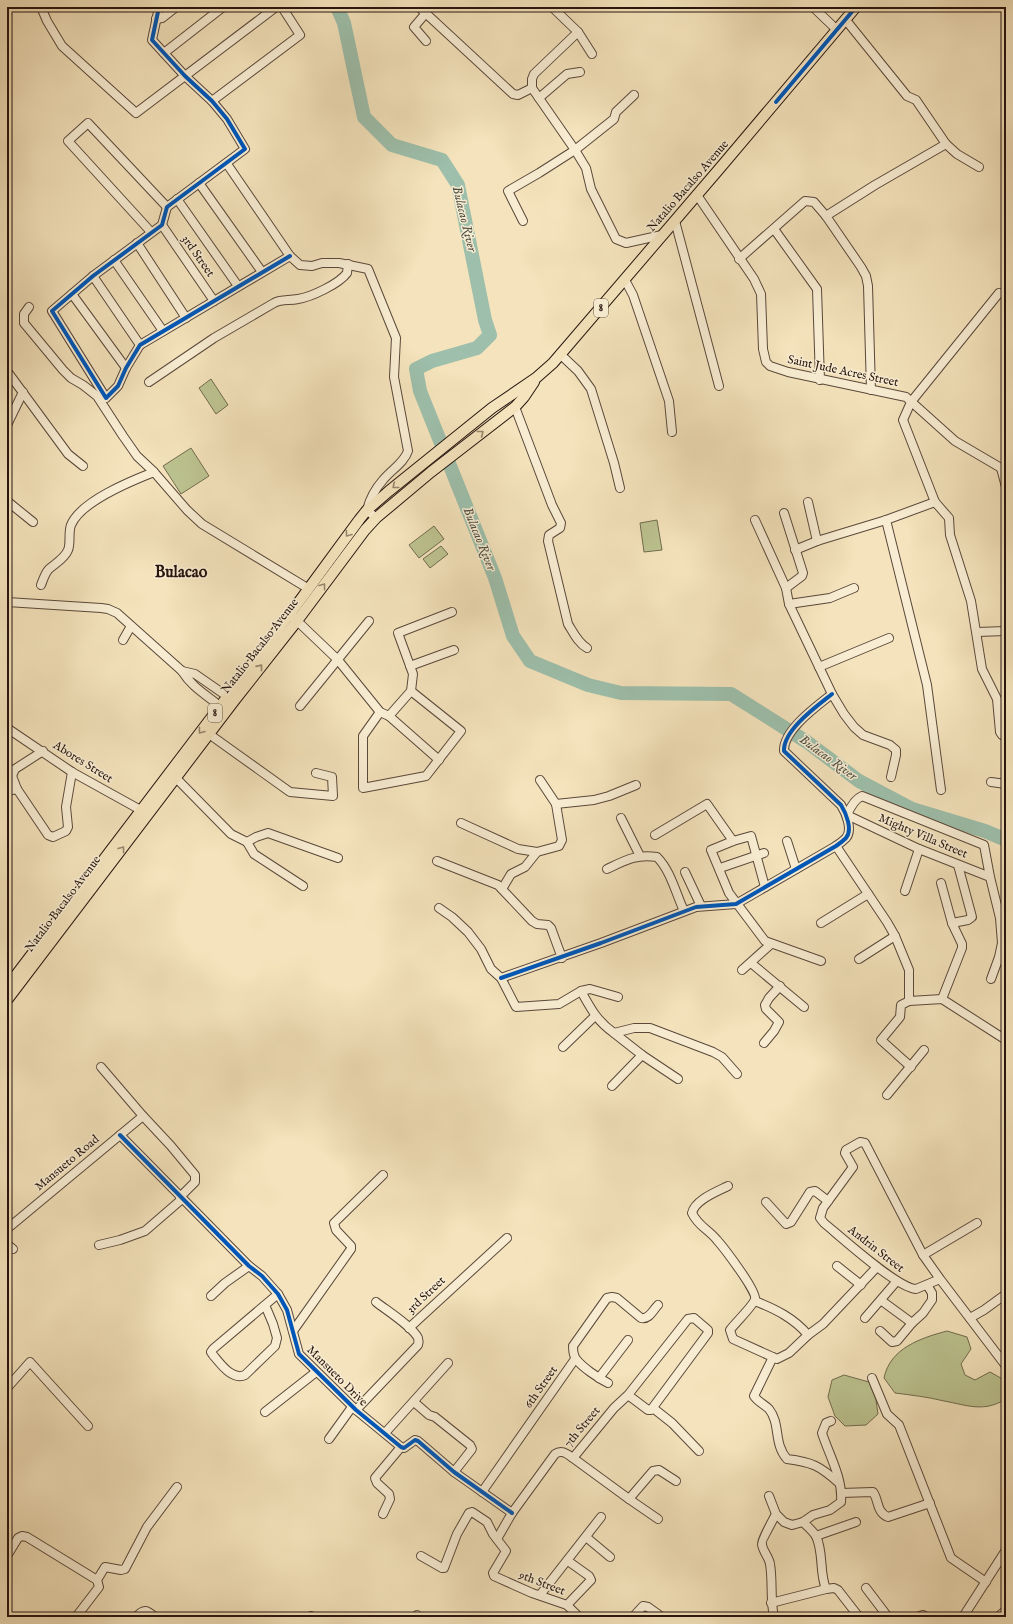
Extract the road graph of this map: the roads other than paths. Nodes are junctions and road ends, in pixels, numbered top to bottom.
1 (41, 7) edge
2 (159, 7) edge
3 (176, 7) edge
4 (223, 7) edge
5 (276, 7) edge
6 (282, 7) edge
7 (420, 7) edge
8 (553, 7) edge
9 (813, 7) edge
10 (856, 7) edge
11 (426, 13) junction
12 (156, 19) junction
13 (845, 20) junction
14 (836, 29) junction
15 (578, 32) junction
16 (426, 41) dead end
17 (164, 53) junction
18 (592, 54) dead end
19 (580, 72) dead end
20 (185, 76) junction
21 (532, 88) junction
22 (634, 95) dead end
23 (539, 98) junction
24 (212, 101) junction
25 (946, 144) junction
26 (575, 150) junction
27 (227, 164) junction
28 (980, 167) dead end
29 (199, 183) junction
30 (697, 195) junction
31 (177, 199) junction
32 (167, 207) junction
33 (826, 216) junction
34 (523, 221) dead end
35 (675, 221) junction
36 (162, 225) junction
37 (774, 229) junction
38 (151, 232) junction
39 (662, 235) junction
40 (137, 243) junction
41 (290, 256) junction
42 (739, 259) junction
43 (114, 260) junction
44 (348, 264) junction
45 (262, 272) junction
46 (93, 276) junction
47 (624, 280) junction
48 (238, 286) junction
49 (1000, 293) dead end
50 (72, 294) junction
51 (214, 301) junction
52 (29, 307) dead end
53 (186, 318) junction
54 (163, 332) junction
55 (140, 345) junction
56 (560, 354) junction
57 (126, 368) junction
58 (7, 370) edge
59 (536, 378) junction
60 (820, 380) junction
61 (149, 382) dead end
62 (719, 386) dead end
63 (871, 390) junction
64 (23, 392) junction
65 (507, 398) junction
66 (911, 402) junction
67 (515, 407) junction
68 (7, 425) edge
69 (672, 432) dead end
70 (83, 466) dead end
71 (1003, 468) edge
72 (154, 472) junction
73 (1006, 487) edge
74 (620, 488) dead end
75 (7, 501) edge
76 (808, 502) dead end
77 (935, 502) junction
78 (367, 510) junction
79 (784, 513) dead end
80 (376, 518) junction
81 (755, 520) dead end
82 (886, 520) junction
83 (33, 522) dead end
84 (817, 540) junction
85 (795, 550) junction
86 (41, 585) dead end
87 (786, 588) junction
88 (854, 588) dead end
89 (309, 589) junction
90 (7, 602) edge
91 (789, 604) junction
92 (452, 612) dead end
93 (294, 618) junction
94 (369, 621) dead end
95 (131, 626) junction
96 (1006, 631) edge
97 (977, 632) junction
98 (889, 638) dead end
99 (123, 640) dead end
100 (587, 648) dead end
101 (454, 650) dead end
102 (338, 660) junction
103 (410, 666) junction
104 (819, 667) junction
105 (182, 671) junction
106 (411, 691) junction
107 (832, 694) junction
108 (231, 699) junction
109 (300, 706) dead end
110 (223, 709) junction
111 (380, 712) junction
112 (389, 716) junction
113 (7, 728) edge
114 (209, 734) junction
115 (1006, 737) edge
116 (43, 751) junction
117 (439, 760) junction
118 (72, 772) junction
119 (316, 773) dead end
120 (891, 777) dead end
121 (176, 778) junction
122 (540, 780) dead end
123 (991, 782) dead end
124 (1006, 784) edge
125 (636, 785) dead end
126 (17, 789) junction
127 (941, 790) dead end
128 (7, 791) edge
129 (556, 804) junction
130 (144, 812) junction
131 (847, 815) junction
132 (621, 818) dead end
133 (461, 824) dead end
134 (655, 835) dead end
135 (733, 841) junction
136 (787, 841) dead end
137 (247, 842) junction
138 (836, 846) junction
139 (919, 849) junction
140 (537, 852) junction
141 (761, 854) junction
142 (640, 856) junction
143 (338, 858) dead end
144 (438, 861) dead end
145 (958, 864) junction
146 (723, 866) dead end
147 (607, 869) dead end
148 (796, 869) junction
149 (685, 872) dead end
150 (990, 877) junction
151 (940, 883) dead end
152 (303, 886) dead end
153 (765, 887) junction
154 (502, 889) junction
155 (905, 891) dead end
156 (868, 894) junction
157 (736, 904) junction
158 (701, 906) junction
159 (439, 908) dead end
160 (684, 911) junction
161 (821, 923) dead end
162 (952, 923) junction
163 (895, 936) junction
164 (771, 944) junction
165 (562, 958) junction
166 (859, 959) dead end
167 (821, 962) dead end
168 (751, 963) junction
169 (742, 970) dead end
170 (501, 978) junction
171 (991, 980) dead end
172 (780, 986) junction
173 (7, 987) edge
174 (582, 991) junction
175 (618, 997) dead end
176 (942, 999) junction
177 (7, 1000) edge
178 (909, 1001) junction
179 (804, 1007) dead end
180 (595, 1016) junction
181 (614, 1033) junction
182 (1006, 1040) edge
183 (764, 1043) dead end
184 (563, 1047) dead end
185 (924, 1050) dead end
186 (642, 1055) junction
187 (101, 1067) dead end
188 (911, 1067) junction
189 (737, 1074) dead end
190 (678, 1079) dead end
191 (612, 1086) dead end
192 (887, 1095) dead end
193 (142, 1116) junction
194 (120, 1135) junction
195 (383, 1175) dead end
196 (728, 1186) dead end
197 (181, 1198) junction
198 (766, 1202) dead end
199 (826, 1204) junction
200 (977, 1223) dead end
201 (7, 1229) edge
202 (507, 1238) dead end
203 (99, 1245) dead end
204 (923, 1255) junction
205 (250, 1266) junction
206 (838, 1266) dead end
207 (877, 1267) junction
208 (940, 1279) junction
209 (896, 1282) junction
210 (861, 1285) junction
211 (927, 1285) junction
212 (278, 1294) junction
213 (1006, 1294) edge
214 (211, 1296) dead end
215 (754, 1301) junction
216 (882, 1301) junction
217 (376, 1302) dead end
218 (265, 1305) junction
219 (658, 1305) dead end
220 (865, 1318) dead end
221 (970, 1318) junction
222 (912, 1323) junction
223 (409, 1328) junction
224 (293, 1331) junction
225 (880, 1331) dead end
226 (808, 1335) junction
227 (628, 1340) dead end
228 (773, 1357) junction
229 (576, 1359) junction
230 (448, 1363) dead end
231 (1006, 1366) edge
232 (316, 1372) junction
233 (599, 1378) junction
234 (872, 1378) dead end
235 (608, 1383) dead end
236 (7, 1388) edge
237 (628, 1395) junction
238 (414, 1402) junction
239 (653, 1408) junction
240 (354, 1409) junction
241 (265, 1412) dead end
242 (831, 1420) dead end
243 (88, 1426) dead end
244 (385, 1433) junction
245 (329, 1439) dead end
246 (401, 1447) junction
247 (699, 1451) dead end
248 (574, 1458) junction
249 (454, 1472) junction
250 (676, 1481) dead end
251 (839, 1483) junction
252 (177, 1487) dead end
253 (482, 1492) junction
254 (841, 1493) junction
255 (769, 1496) dead end
256 (629, 1499) junction
257 (930, 1503) junction
258 (383, 1514) dead end
259 (512, 1514) junction
260 (776, 1514) junction
261 (602, 1517) dead end
262 (658, 1519) dead end
263 (803, 1522) junction
264 (856, 1522) dead end
265 (816, 1536) junction
266 (586, 1537) junction
267 (497, 1539) junction
268 (1006, 1550) edge
269 (7, 1556) edge
270 (420, 1556) dead end
271 (610, 1557) dead end
272 (568, 1561) junction
273 (1003, 1563) edge
274 (97, 1580) junction
275 (986, 1582) junction
276 (866, 1588) dead end
277 (826, 1589) junction
278 (540, 1595) junction
279 (771, 1603) junction
280 (567, 1605) junction
281 (1006, 1610) edge
282 (76, 1617) edge
283 (136, 1617) edge
284 (155, 1617) edge
285 (579, 1617) edge
286 (632, 1617) edge
287 (662, 1617) edge
288 (774, 1617) edge
289 (859, 1617) edge
290 (888, 1617) edge
291 (917, 1617) edge
292 (926, 1617) edge
293 (963, 1617) edge
294 (998, 1617) edge

1 - 20 street
2 - 12 street
3 - 12 street
4 - 17 street
5 - 20 street
6 - 24 street
7 - 11 street
8 - 15 street
9 - 14 street
10 - 13 main road, Natalio Bacalso Avenue / 8
11 - 16 street
11 - 21 street
12 - 17 street
13 - 14 main road, Natalio Bacalso Avenue / 8
13 - 25 street
14 - 30 main road, Natalio Bacalso Avenue / 8
15 - 18 street
15 - 21 street
17 - 20 street
19 - 23 street
20 - 24 street
21 - 23 street
22 - 26 street
23 - 26 street
24 - 27 street
25 - 28 street
25 - 33 street
26 - 34 street
26 - 39 street
27 - 29 street
27 - 41 street
29 - 31 street
29 - 45 street
30 - 35 main road, Natalio Bacalso Avenue / 8
30 - 42 street, Saint Jude Acres Street
31 - 32 street
31 - 48 street
32 - 36 street
32 - 38 street
33 - 37 street
33 - 63 street
35 - 39 main road, Natalio Bacalso Avenue / 8
35 - 62 street
36 - 38 street
36 - 51 street, 3rd Street
37 - 42 street
37 - 60 street
38 - 40 street
39 - 47 main road, Natalio Bacalso Avenue / 8
40 - 43 street
40 - 53 street
41 - 44 street
41 - 45 street
42 - 60 street, Saint Jude Acres Street
43 - 46 street
43 - 54 street
44 - 61 street
44 - 78 street
45 - 48 street
46 - 50 street
46 - 55 street
47 - 56 main road, Natalio Bacalso Avenue / 8
47 - 69 street
48 - 51 street
49 - 66 street
50 - 57 street
50 - 57 street
51 - 53 street
52 - 72 street
53 - 54 street
54 - 55 street
55 - 57 street
56 - 59 main road, Natalio Bacalso Avenue / 8
56 - 74 street
58 - 64 street
59 - 65 main road, Natalio Bacalso Avenue / 8
59 - 67 main road, Natalio Bacalso Avenue / 8
60 - 63 street, Saint Jude Acres Street
63 - 66 street, Saint Jude Acres Street
64 - 68 street
64 - 70 street
65 - 67 main road
65 -> 78 main road, Natalio Bacalso Avenue / 8
66 - 71 street, Saint Jude Acres Street
66 - 77 street
80 -> 67 main road, Natalio Bacalso Avenue / 8
67 - 100 street
71 - 73 street
72 - 86 street
72 - 89 street
75 - 83 street
76 - 84 street
77 - 82 street
77 - 97 street
78 - 80 street
78 -> 89 main road, Natalio Bacalso Avenue / 8
79 - 85 street
93 -> 80 main road, Natalio Bacalso Avenue / 8
81 - 87 street
82 - 84 street
82 - 127 street
84 - 85 street
85 - 87 street
87 - 91 street
88 - 91 street
89 - 93 main road, Natalio Bacalso Avenue / 8
90 - 95 street
91 - 104 street
92 - 103 street
93 - 102 street
93 - 108 main road, Natalio Bacalso Avenue / 8
94 - 102 street
95 - 99 street
95 - 105 street
96 - 97 street
97 - 115 street
98 - 104 street
101 - 103 street
102 - 109 street
102 - 111 street
103 - 106 street
104 - 107 street
105 - 108 street
105 - 110 street
106 - 112 street
106 - 117 street
107 - 120 street
107 - 131 street
108 - 110 main road, Natalio Bacalso Avenue / 8
110 - 114 main road, Natalio Bacalso Avenue / 8
110 -> 130 main road, Natalio Bacalso Avenue / 8
111 - 112 street
111 - 117 street
112 - 117 street
113 - 116 street, Abores Street
114 - 119 street
114 - 121 main road, Natalio Bacalso Avenue / 8
116 - 118 street, Abores Street
116 - 126 street
118 - 126 street
118 - 130 street, Abores Street
121 - 130 main road, Natalio Bacalso Avenue / 8
121 - 137 street
122 - 129 street
123 - 124 street
125 - 129 street
126 - 128 street
129 - 140 street
130 - 173 main road, Natalio Bacalso Avenue / 8
177 -> 130 main road, Natalio Bacalso Avenue / 8
131 - 138 street
131 - 139 street, Mighty Villa Street
131 - 150 street
132 - 142 street
133 - 140 street
134 - 135 street
135 - 141 street
135 - 157 street
136 - 148 street
137 - 143 street
137 - 152 street
138 - 148 street
138 - 156 street
139 - 145 street, Mighty Villa Street
139 - 155 street
140 - 154 street
141 - 146 street
141 - 153 street
142 - 147 street
142 - 160 street
144 - 154 street
145 - 150 street, Mighty Villa Street
145 - 162 street
148 - 153 street
149 - 158 street
150 - 171 street
151 - 162 street
153 - 157 street
154 - 165 street
156 - 161 street
156 - 163 street
157 - 158 street
157 - 164 street
158 - 160 street
159 - 170 street
160 - 165 street
162 - 176 street
163 - 166 street
163 - 178 street
164 - 167 street
164 - 168 street
165 - 170 street
168 - 169 street
168 - 172 street
170 - 174 street
172 - 179 street
172 - 183 street
174 - 175 street
174 - 180 street
176 - 178 street
176 - 182 street
178 - 188 street
180 - 181 street
180 - 184 street
181 - 186 street
181 - 189 street
185 - 188 street
186 - 190 street
186 - 191 street
187 - 193 street
188 - 192 street
193 - 194 street, Mansueto Road
193 - 197 street
194 - 197 street, Mansueto Drive
194 - 201 street, Mansueto Road
195 - 224 street
196 - 215 street
197 - 203 street
197 - 205 street, Mansueto Drive
198 - 199 street
199 - 204 street
199 - 207 street, Andrin Street
200 - 204 street
202 - 223 street, 3rd Street
204 - 208 street
205 - 212 street, Mansueto Drive
205 - 214 street
206 - 210 street
207 - 209 street, Andrin Street
207 - 210 street
208 - 211 street, Andrin Street
208 - 221 street
209 - 211 street, Andrin Street
209 - 216 street
210 - 226 street
211 - 222 street
212 - 218 street
212 - 224 street, Mansueto Drive
213 - 221 street
215 - 226 street
215 - 228 street
216 - 220 street
216 - 222 street
217 - 223 street
218 - 218 street
219 - 229 street
221 - 231 street
222 - 225 street
223 - 240 street, 3rd Street
224 - 232 street, Mansueto Drive
226 - 228 street
227 - 233 street
228 - 251 street
229 - 233 street
229 - 253 street, 6th Street
230 - 238 street
232 - 240 street, Mansueto Drive
232 - 241 street
233 - 235 street
234 - 257 street
236 - 243 street
237 - 239 street
237 - 239 street, 7th Street
237 - 248 street, 7th Street
238 - 244 street
238 - 249 street
239 - 247 street
240 - 244 street, Mansueto Drive
240 - 245 street
242 - 251 street
244 - 246 street, Mansueto Drive
246 - 249 street
246 - 258 street
248 - 256 street
248 - 259 street, 7th Street
249 - 253 street
250 - 256 street
251 - 254 street
252 - 274 street
253 - 259 street
254 - 257 street
254 - 263 street
255 - 260 street
256 - 262 street
257 - 275 street
259 - 267 street, 7th Street
260 - 263 street
260 - 279 street
261 - 266 street
263 - 265 street
264 - 265 street
265 - 277 street
266 - 271 street
266 - 272 street
267 - 270 street
267 - 278 street, 9th Street
268 - 273 street
269 - 274 street
272 - 278 street
272 - 280 street
273 - 275 street
274 - 282 street
275 - 293 street
276 - 290 street
277 - 279 street
277 - 289 street
278 - 280 street, 9th Street
279 - 288 street
280 - 285 street, 9th Street
281 - 294 street
283 - 284 street
286 - 287 street
291 - 292 street

